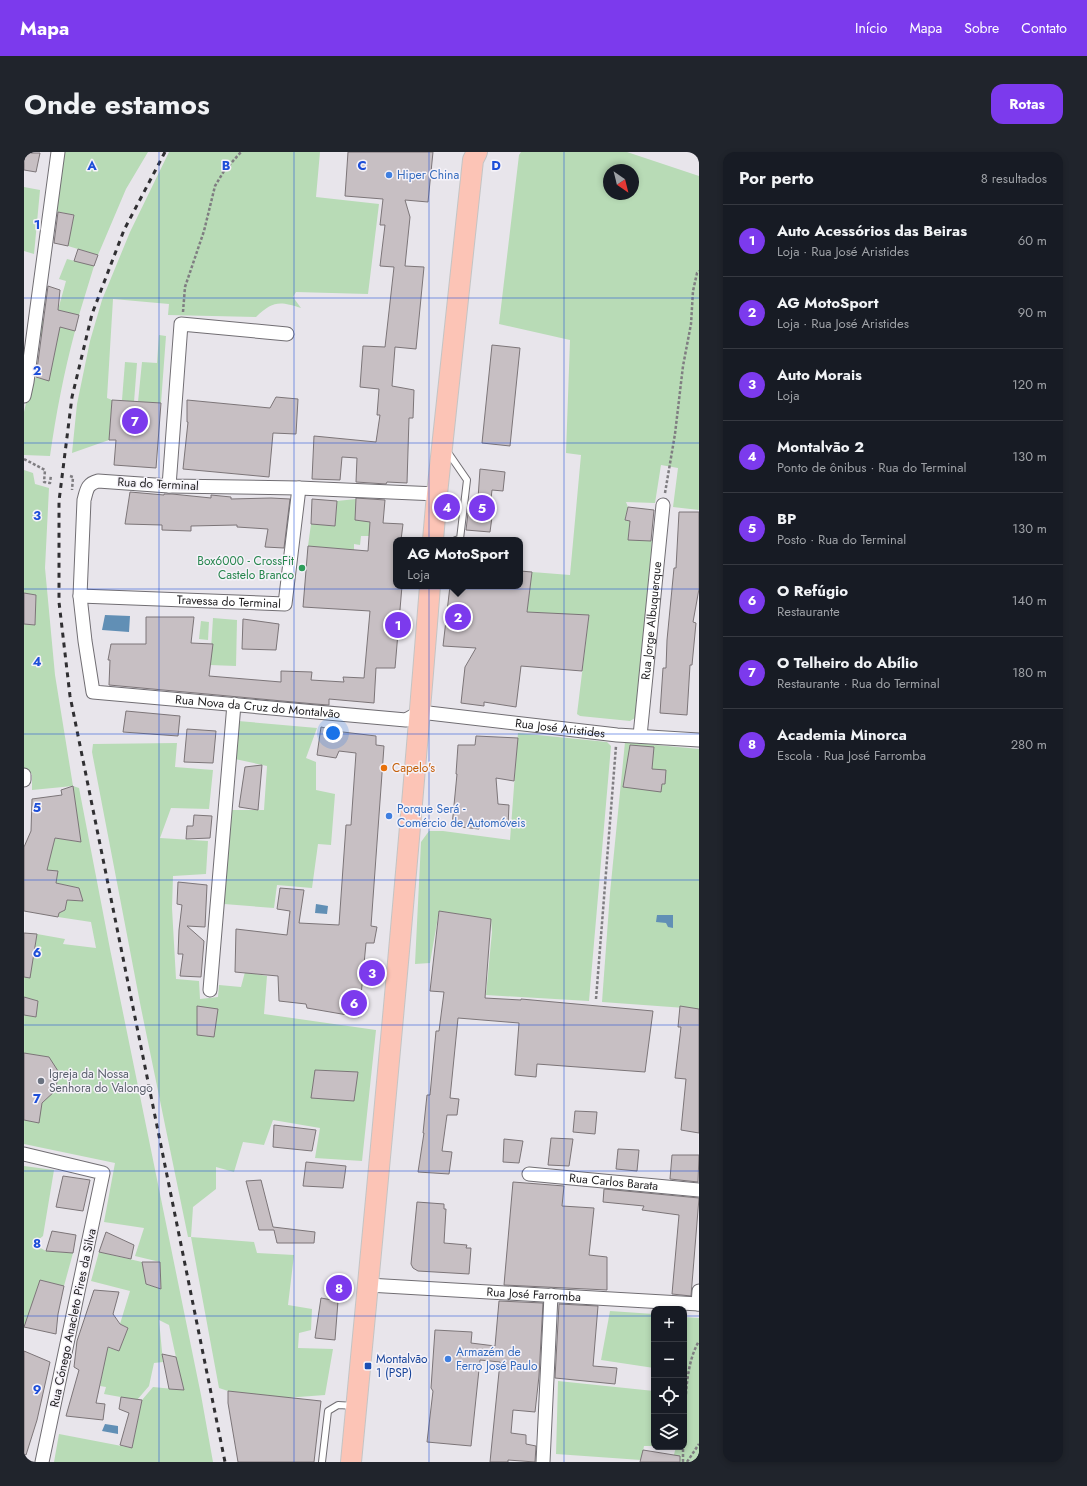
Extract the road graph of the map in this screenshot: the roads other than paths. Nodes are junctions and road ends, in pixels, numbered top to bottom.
1 (58, 152) edge
2 (473, 155) edge
3 (287, 334) dead end
4 (24, 396) edge
5 (442, 444) junction
6 (169, 486) junction
7 (299, 488) junction
8 (437, 494) junction
9 (663, 505) road end
10 (433, 537) edge
11 (460, 537) edge
12 (430, 589) edge
13 (80, 596) junction
14 (93, 692) joint
15 (234, 704) junction
16 (420, 712) junction
17 (640, 736) junction
18 (699, 740) edge
19 (210, 990) dead end
20 (24, 1154) edge
21 (529, 1174) dead end
22 (699, 1190) edge
23 (368, 1285) junction
24 (699, 1291) edge
25 (551, 1295) junction
26 (698, 1304) edge
27 (356, 1406) junction
28 (42, 1462) edge
29 (322, 1462) edge
30 (351, 1462) edge
31 (543, 1462) edge

1 - 4 street
2 - 5 main road
3 - 6 street
5 - 8 main road
5 - 11 lane
6 - 7 street, Rua do Terminal
6 - 13 street, Rua do Terminal
7 - 8 street, Rua do Terminal
7 - 13 street, Travessa do Terminal
8 - 10 main road
9 - 17 street, Rua Jorge Albuquerque
12 - 16 main road
13 - 14 street, Rua do Terminal
14 - 15 street, Rua Nova da Cruz do Montalvão
15 - 16 street, Rua Nova da Cruz do Montalvão
15 - 19 street
16 - 17 street, Rua José Aristides
16 - 23 main road
17 - 18 street, Rua José Aristides
20 - 28 street, Rua Cónego Anacleto Pires da Silva
21 - 22 street, Rua Carlos Barata
23 - 25 street, Rua José Farromba
23 - 27 main road
24 - 26 street
25 - 26 street, Rua José Farromba
25 - 31 street
27 - 29 lane
27 - 30 main road

